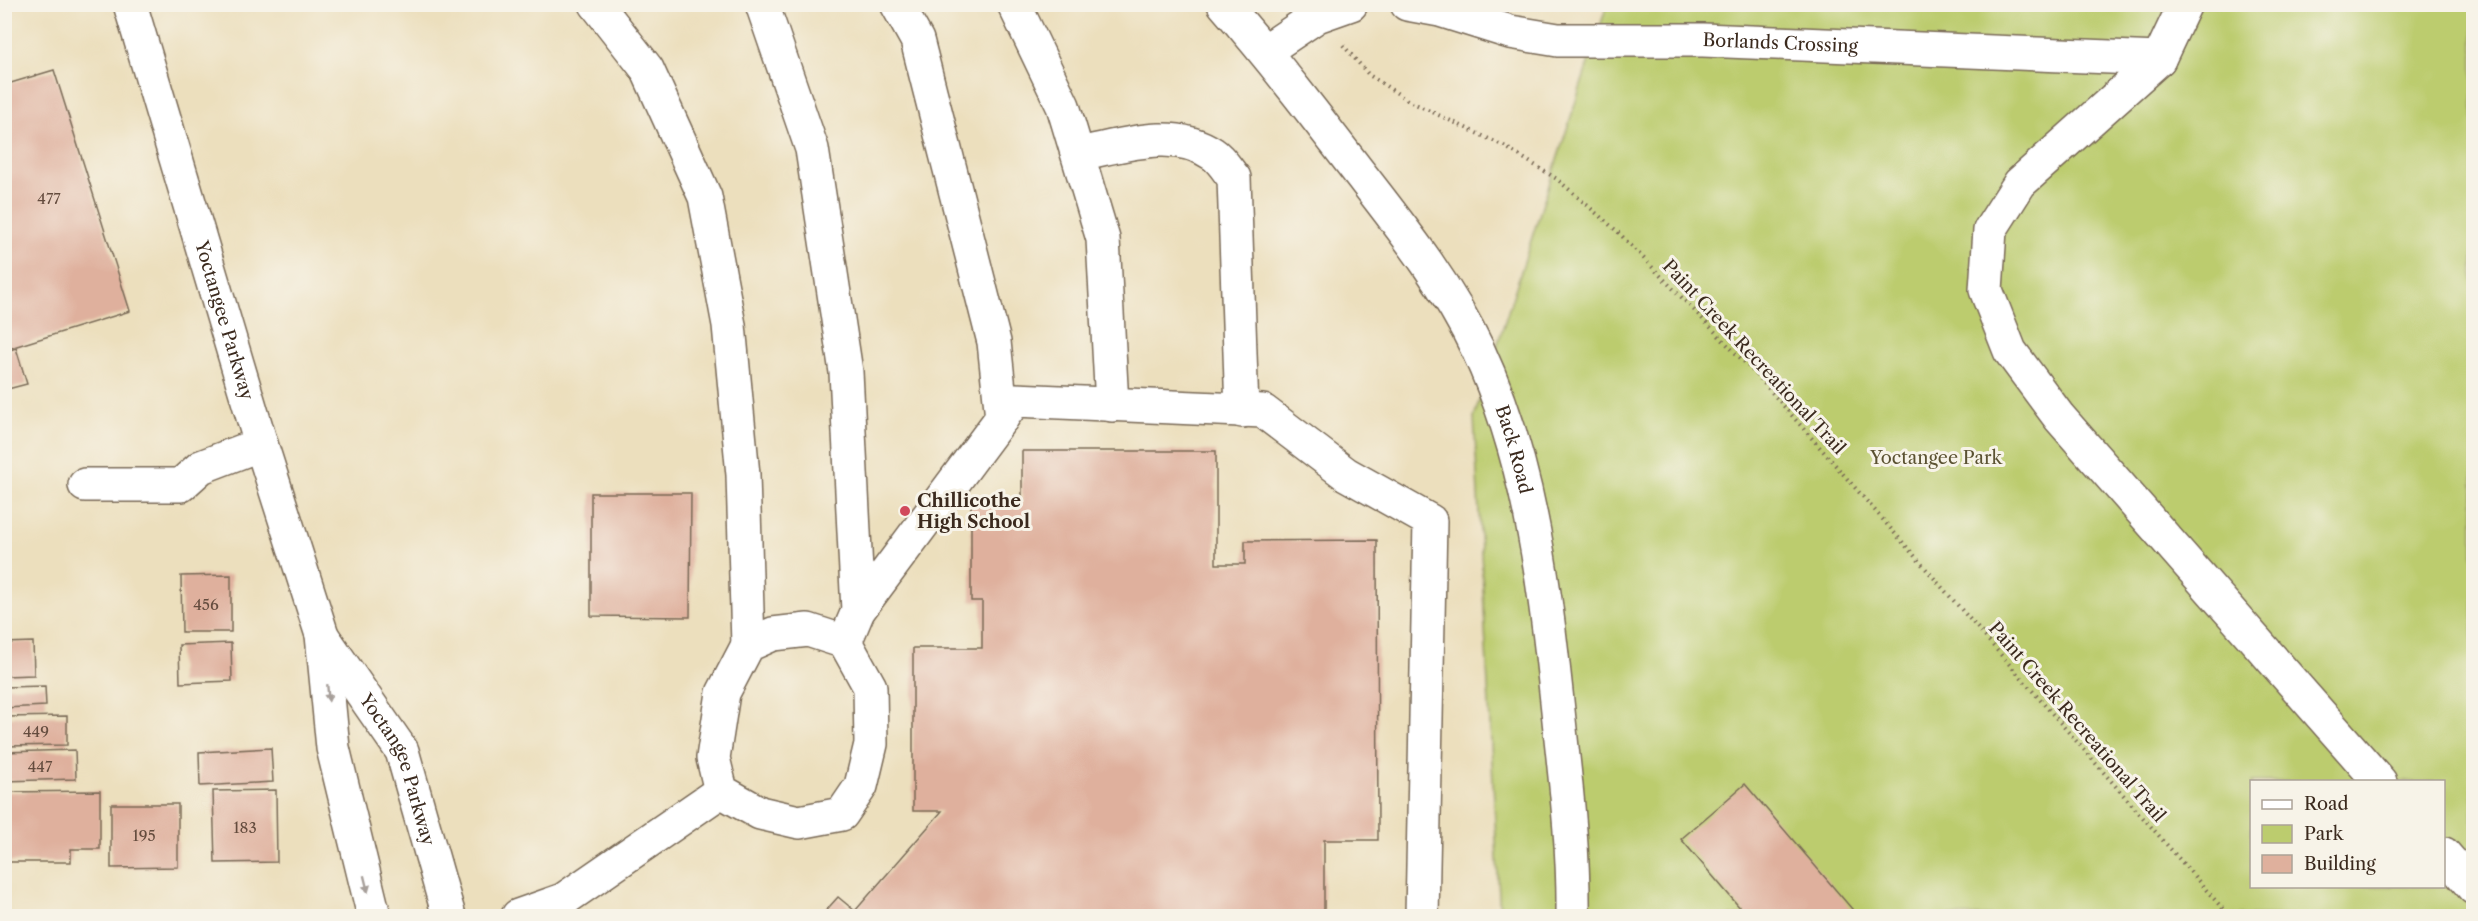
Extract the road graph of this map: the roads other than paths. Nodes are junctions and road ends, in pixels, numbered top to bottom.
1 (130, 4) edge
2 (596, 4) edge
3 (762, 4) edge
4 (897, 4) edge
5 (1014, 4) edge
6 (1224, 4) edge
7 (1351, 4) edge
8 (1407, 4) edge
9 (2185, 4) edge
10 (1265, 51) junction
11 (2159, 59) junction
12 (1078, 154) junction
13 (1112, 405) junction
14 (1242, 411) junction
15 (1002, 418) junction
16 (261, 444) junction
17 (84, 485) dead end
18 (858, 611) junction
19 (322, 635) junction
20 (844, 642) junction
21 (748, 645) junction
22 (2378, 780) edge
23 (721, 791) junction
24 (2445, 855) edge
25 (2474, 888) edge
26 (374, 916) edge
27 (449, 916) edge
28 (518, 916) edge
29 (1422, 916) edge
30 (1573, 916) edge

1 - 16 street, Yoctangee Parkway
2 - 21 street
3 - 18 street
4 - 15 street
5 - 12 street
6 - 10 street, Back Road
7 - 10 street
8 - 11 street, Borlands Crossing
9 - 11 street
10 - 30 street, Back Road
11 - 22 street
12 - 13 street
12 - 14 street
13 - 14 street
13 - 15 street
14 - 29 street
15 - 18 street
16 - 17 street
16 - 19 street, Yoctangee Parkway
18 - 20 street
19 -> 26 street, Yoctangee Parkway
19 - 27 street, Yoctangee Parkway
20 - 21 street
20 - 23 street
21 - 23 street
23 - 28 street
24 - 25 street

